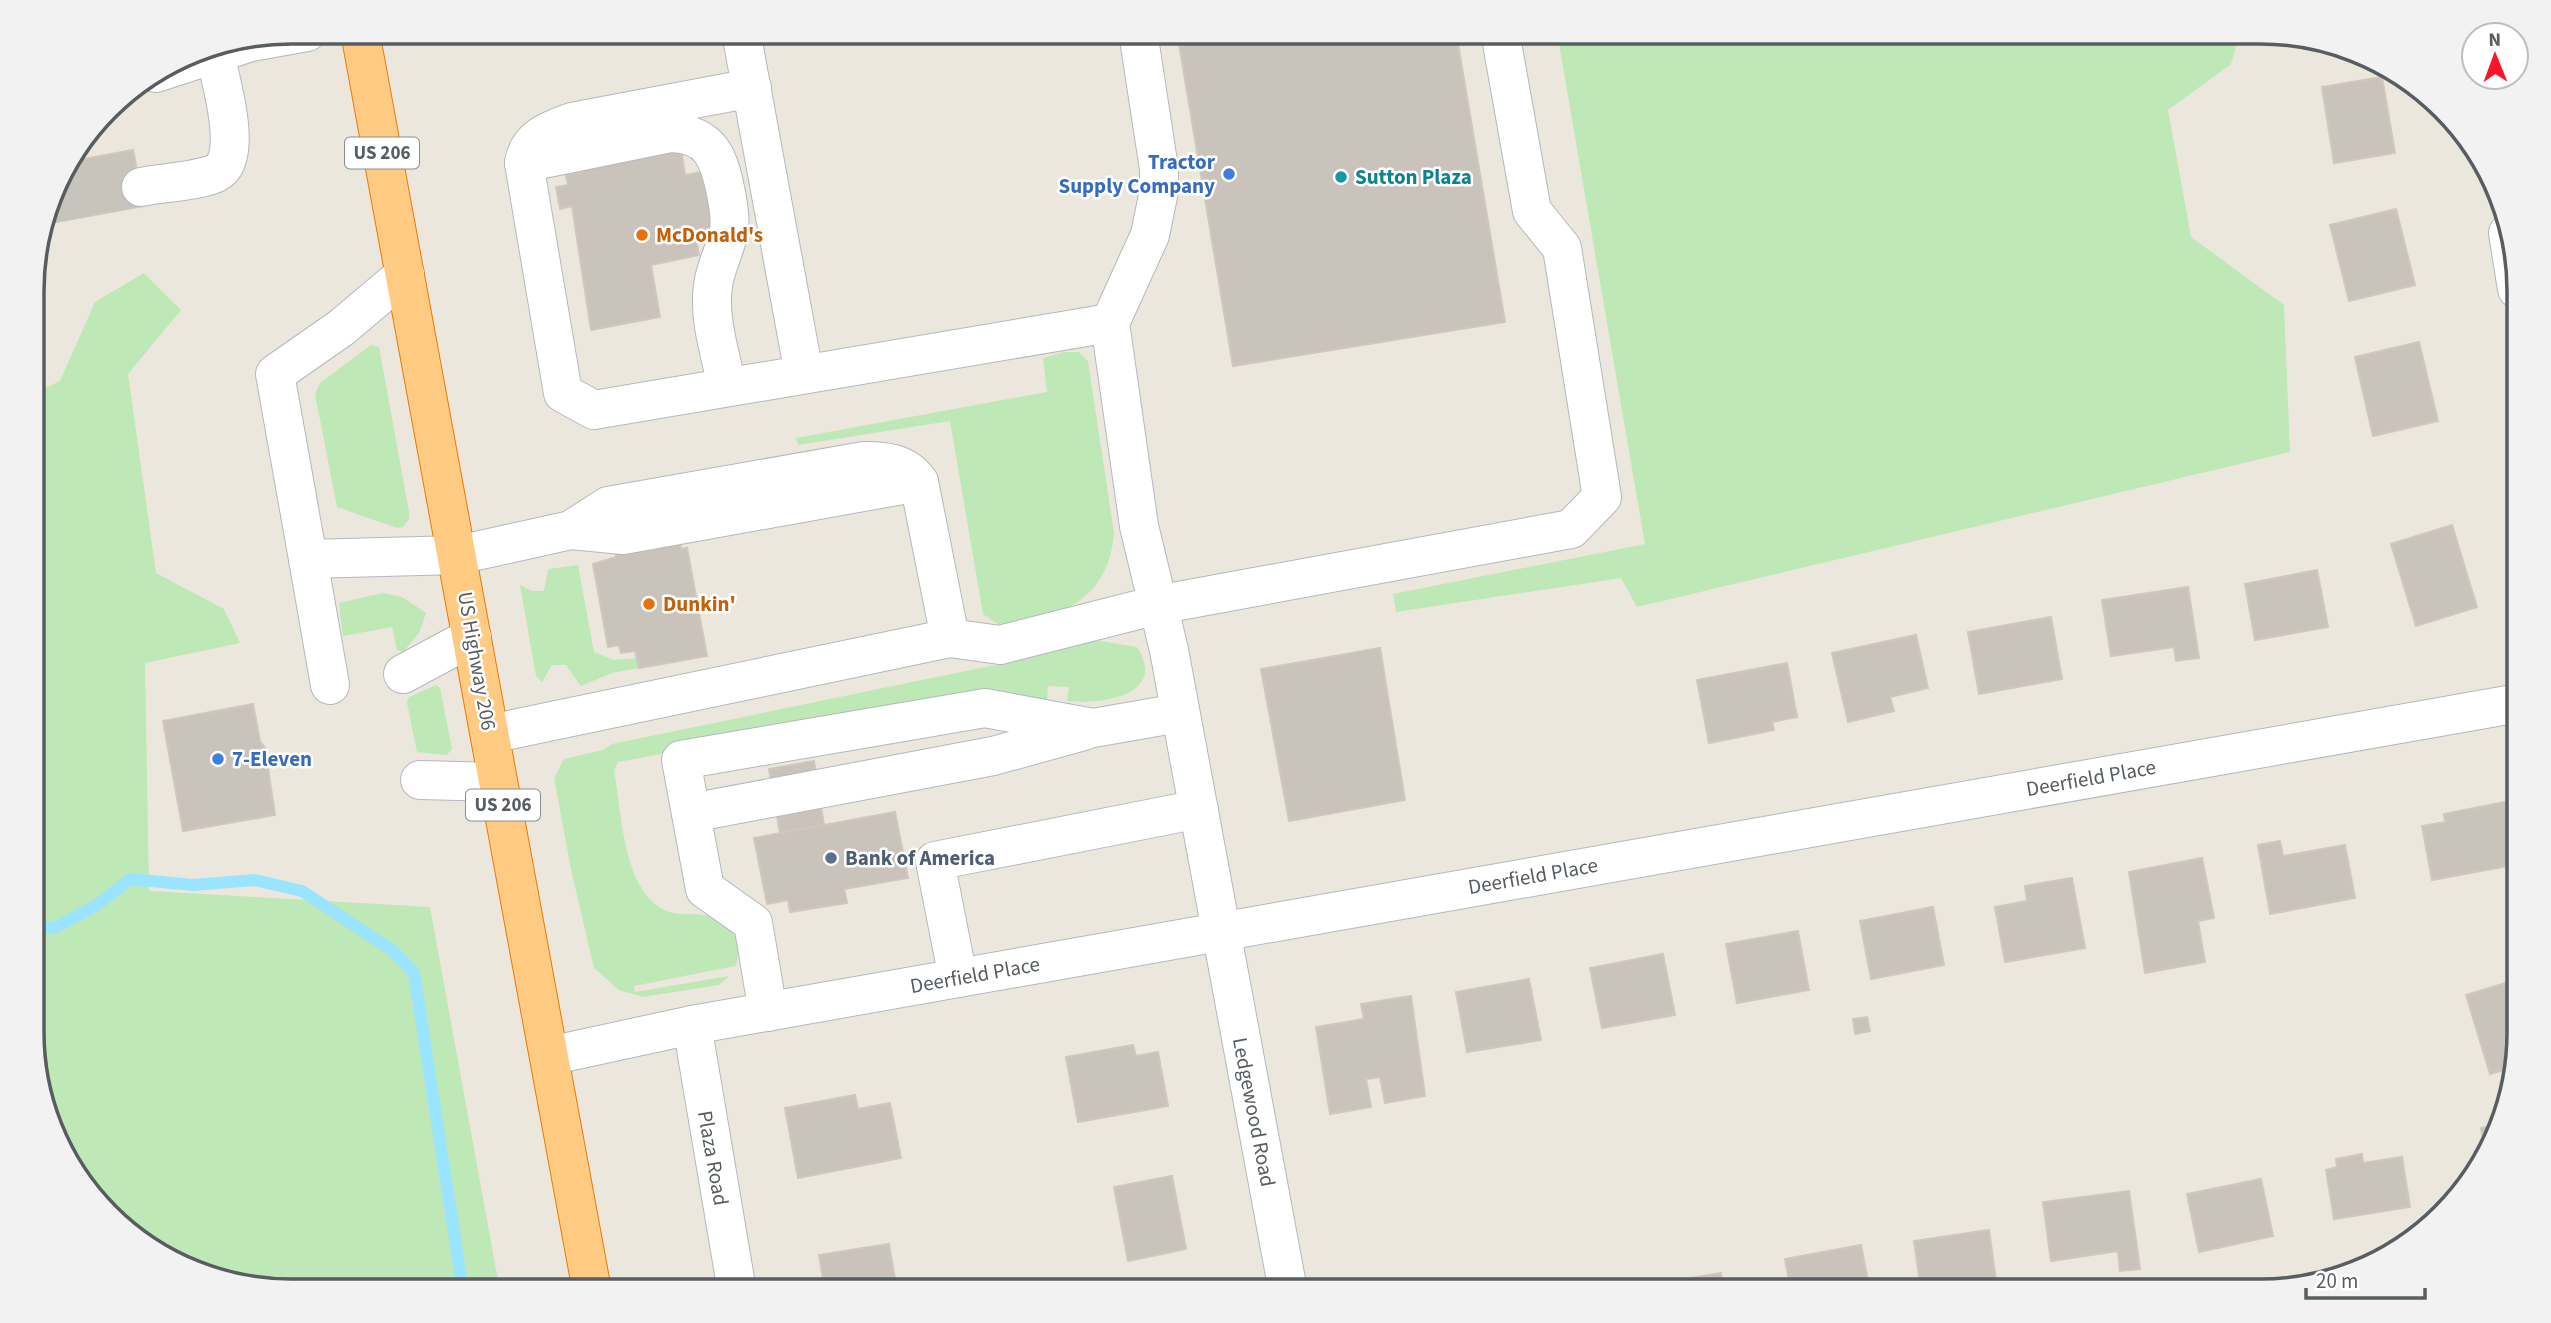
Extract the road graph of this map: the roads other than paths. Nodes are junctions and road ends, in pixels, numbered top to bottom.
1 (362, 44) edge
2 (743, 44) edge
3 (1140, 44) edge
4 (1502, 44) edge
5 (215, 56) edge
6 (752, 88) junction
7 (524, 163) junction
8 (141, 187) tunnel mouth
9 (405, 274) junction
10 (1110, 323) junction
11 (804, 374) junction
12 (727, 387) junction
13 (458, 555) junction
14 (308, 559) junction
15 (1157, 605) junction
16 (472, 637) junction
17 (950, 638) junction
18 (404, 674) dead end
19 (330, 685) dead end
20 (2507, 705) edge
21 (1179, 713) junction
22 (1093, 728) junction
23 (490, 734) junction
24 (420, 780) dead end
25 (498, 782) junction
26 (1199, 809) junction
27 (691, 813) junction
28 (1221, 932) junction
29 (958, 978) junction
30 (768, 1012) junction
31 (692, 1025) junction
32 (549, 1055) junction
33 (590, 1279) edge
34 (735, 1279) edge
35 (1286, 1279) edge

1 - 9 highway, US Highway 206 / US 206
2 - 6 street
3 - 10 street
4 - 15 street
5 - 8 street
6 - 7 street
6 - 11 street
7 - 12 street
7 - 12 street
9 - 13 highway, US Highway 206 / US 206
9 - 14 street
10 - 11 street
10 - 15 street, Ledgewood Road
11 - 12 street
13 - 14 street
13 - 16 highway, US Highway 206 / US 206
13 - 17 street
14 - 19 street
15 - 17 street
15 - 21 street, Ledgewood Road
16 - 18 street
16 - 23 highway, US Highway 206 / US 206
17 - 23 street
20 - 28 street, Deerfield Place
21 - 22 street
21 - 26 street, Ledgewood Road
22 - 27 street
22 - 27 street
23 - 25 highway, US Highway 206 / US 206
24 - 25 street
25 - 32 highway, US Highway 206 / US 206
26 - 28 street, Ledgewood Road
26 - 29 street
27 - 30 street
28 - 29 street, Deerfield Place
28 - 35 street, Ledgewood Road
29 - 30 street, Deerfield Place
30 - 31 street, Deerfield Place
31 - 32 street, Deerfield Place
31 - 34 street, Plaza Road
32 - 33 highway, US Highway 206 / US 206

